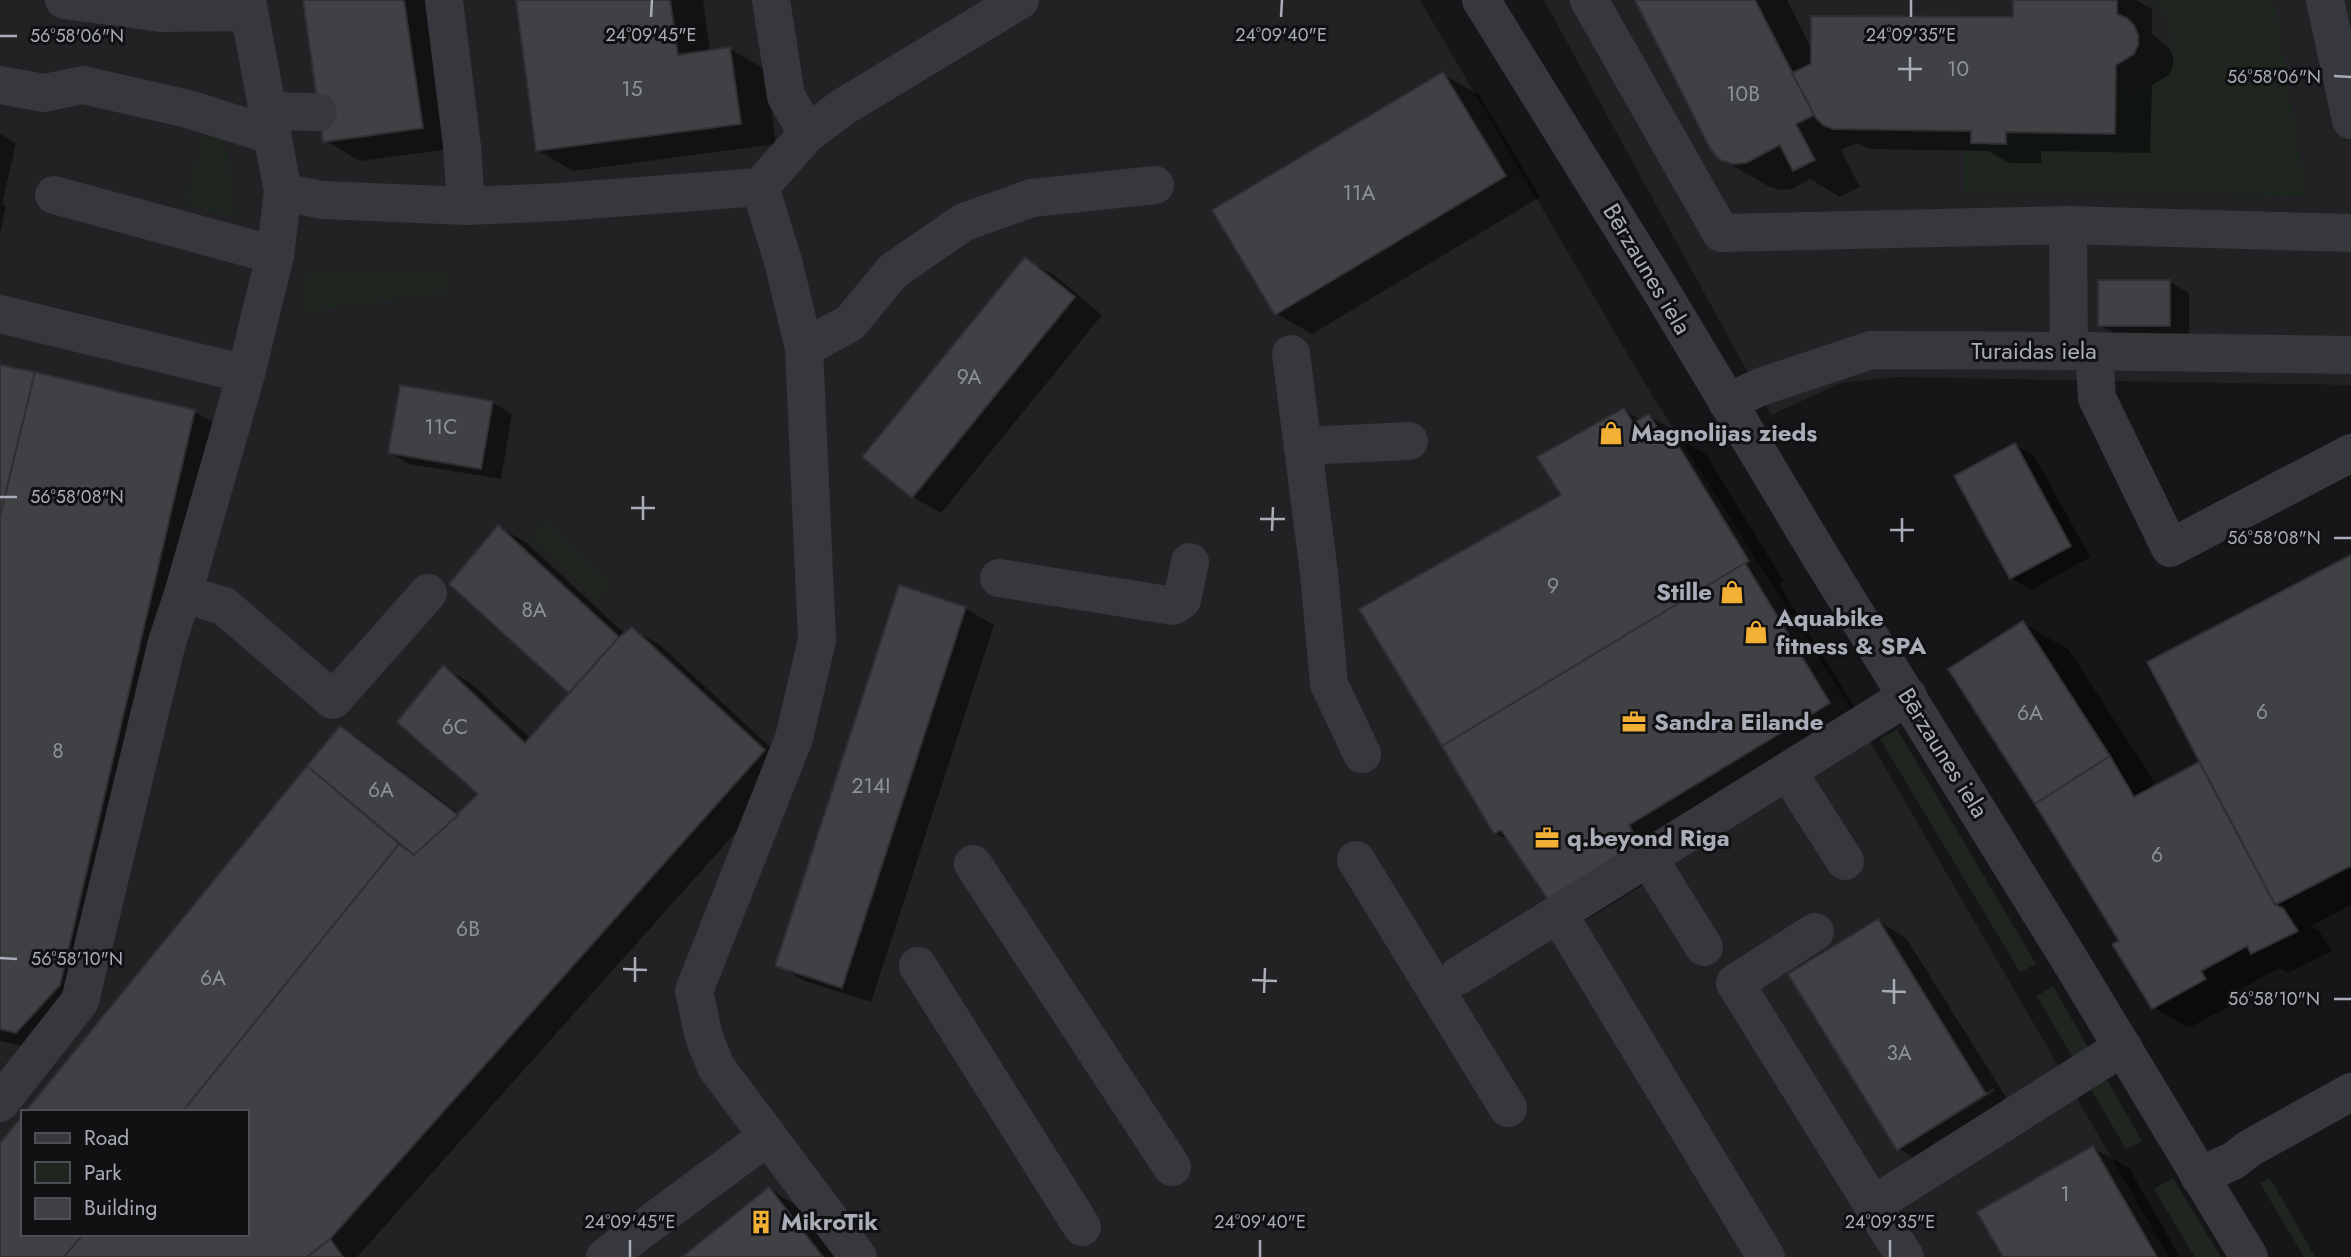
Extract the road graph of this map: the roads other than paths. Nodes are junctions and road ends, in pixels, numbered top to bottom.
1 (64, 0) edge
2 (444, 0) edge
3 (771, 0) edge
4 (1020, 0) edge
5 (1480, 0) edge
6 (1589, 0) edge
7 (2325, 0) edge
8 (248, 6) edge
9 (0, 85) edge
10 (318, 112) dead end
11 (2351, 120) edge
12 (269, 123) junction
13 (807, 134) junction
14 (1155, 185) dead end
15 (760, 187) junction
16 (283, 191) junction
17 (54, 195) dead end
18 (466, 206) junction
19 (2068, 225) junction
20 (2351, 233) edge
21 (275, 255) junction
22 (0, 314) edge
23 (804, 348) junction
24 (2081, 351) junction
25 (1291, 354) dead end
26 (2351, 355) edge
27 (246, 373) junction
28 (1727, 402) junction
29 (1409, 441) dead end
30 (1303, 446) junction
31 (2351, 453) edge
32 (1190, 562) dead end
33 (999, 578) dead end
34 (428, 593) dead end
35 (183, 594) junction
36 (1908, 696) junction
37 (1362, 754) dead end
38 (1788, 772) junction
39 (1648, 859) junction
40 (1356, 860) dead end
41 (1845, 860) dead end
42 (973, 864) dead end
43 (1559, 915) junction
44 (1815, 932) dead end
45 (1704, 947) dead end
46 (918, 966) dead end
47 (1458, 976) dead end
48 (2123, 1047) junction
49 (2351, 1092) edge
50 (0, 1103) edge
51 (1508, 1108) dead end
52 (768, 1136) junction
53 (1172, 1167) dead end
54 (2199, 1176) junction
55 (1873, 1205) junction
56 (1082, 1227) dead end
57 (605, 1257) edge
58 (858, 1257) edge
59 (1766, 1257) edge
60 (1905, 1257) edge
61 (2249, 1257) edge

1 - 8 street
2 - 18 street
3 - 13 street
4 - 13 street
5 - 28 street, Bērzaunes iela
6 - 19 street
7 - 11 street
8 - 12 street
9 - 12 street
10 - 12 street
12 - 16 street
13 - 15 street
14 - 23 street
15 - 18 street
15 - 23 street
16 - 18 street
16 - 21 street
17 - 21 street
19 - 20 street
19 - 24 street
21 - 27 street
22 - 27 street
23 - 52 street
24 - 26 street, Turaidas iela
24 - 28 street, Turaidas iela
24 - 31 street
25 - 30 street
27 - 35 street
28 - 36 street, Bērzaunes iela
29 - 30 street
30 - 37 street
32 - 33 street
34 - 35 street
35 - 50 street
36 - 38 street
36 - 48 street, Bērzaunes iela
38 - 39 street
38 - 41 street
39 - 43 street
39 - 45 street
40 - 51 street
42 - 53 street
43 - 47 street
43 - 59 street
44 - 55 street
46 - 56 street
48 - 54 street, Bērzaunes iela
48 - 55 street
49 - 54 street
52 - 57 street
52 - 58 street
54 - 61 street, Bērzaunes iela
55 - 60 street

